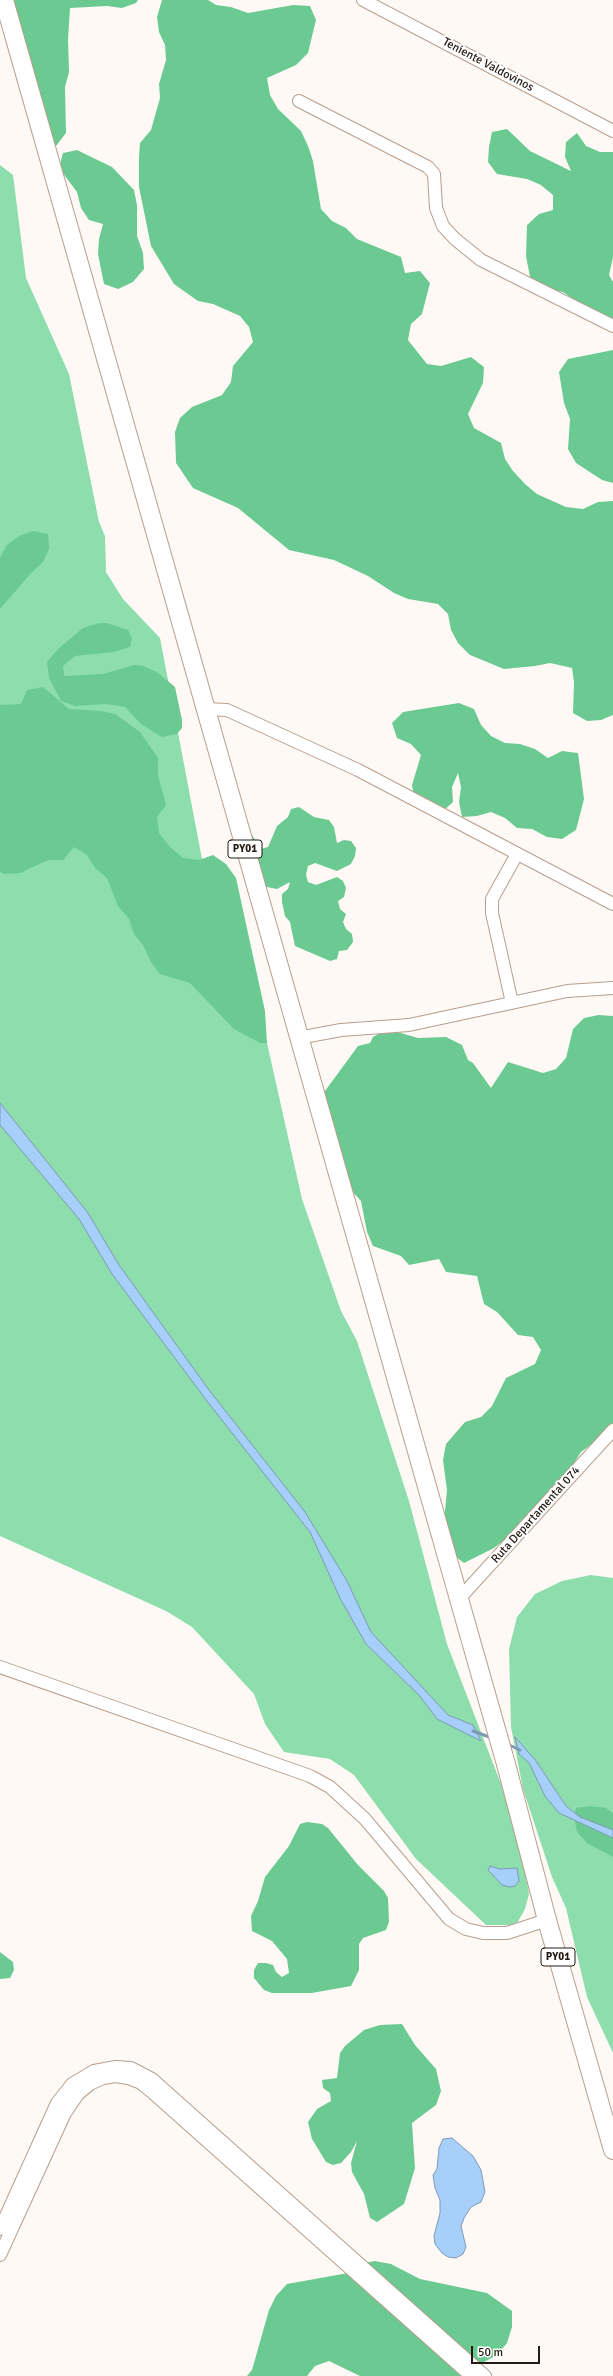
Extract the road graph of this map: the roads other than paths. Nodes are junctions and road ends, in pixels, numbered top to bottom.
1 (4, 0) edge
2 (363, 0) edge
3 (299, 101) dead end
4 (613, 130) edge
5 (613, 326) edge
6 (205, 709) junction
7 (517, 854) junction
8 (613, 904) edge
9 (613, 988) edge
10 (512, 1003) junction
11 (298, 1038) junction
12 (613, 1430) edge
13 (458, 1600) junction
14 (0, 1667) edge
15 (547, 1920) junction
16 (613, 2150) edge
17 (0, 2229) edge
18 (0, 2255) edge
19 (471, 2376) edge
20 (485, 2376) edge

1 - 6 highway, PY01
2 - 4 street, Teniente Valdovinos
3 - 5 street
6 - 7 street
6 - 11 highway, PY01
7 - 8 street
7 - 10 street
9 - 10 street
10 - 11 street
11 - 13 highway, PY01
12 - 13 street, Ruta Departamental 074
13 - 15 highway, PY01
14 - 15 street
15 - 16 highway, PY01
17 - 20 street
18 - 19 street

